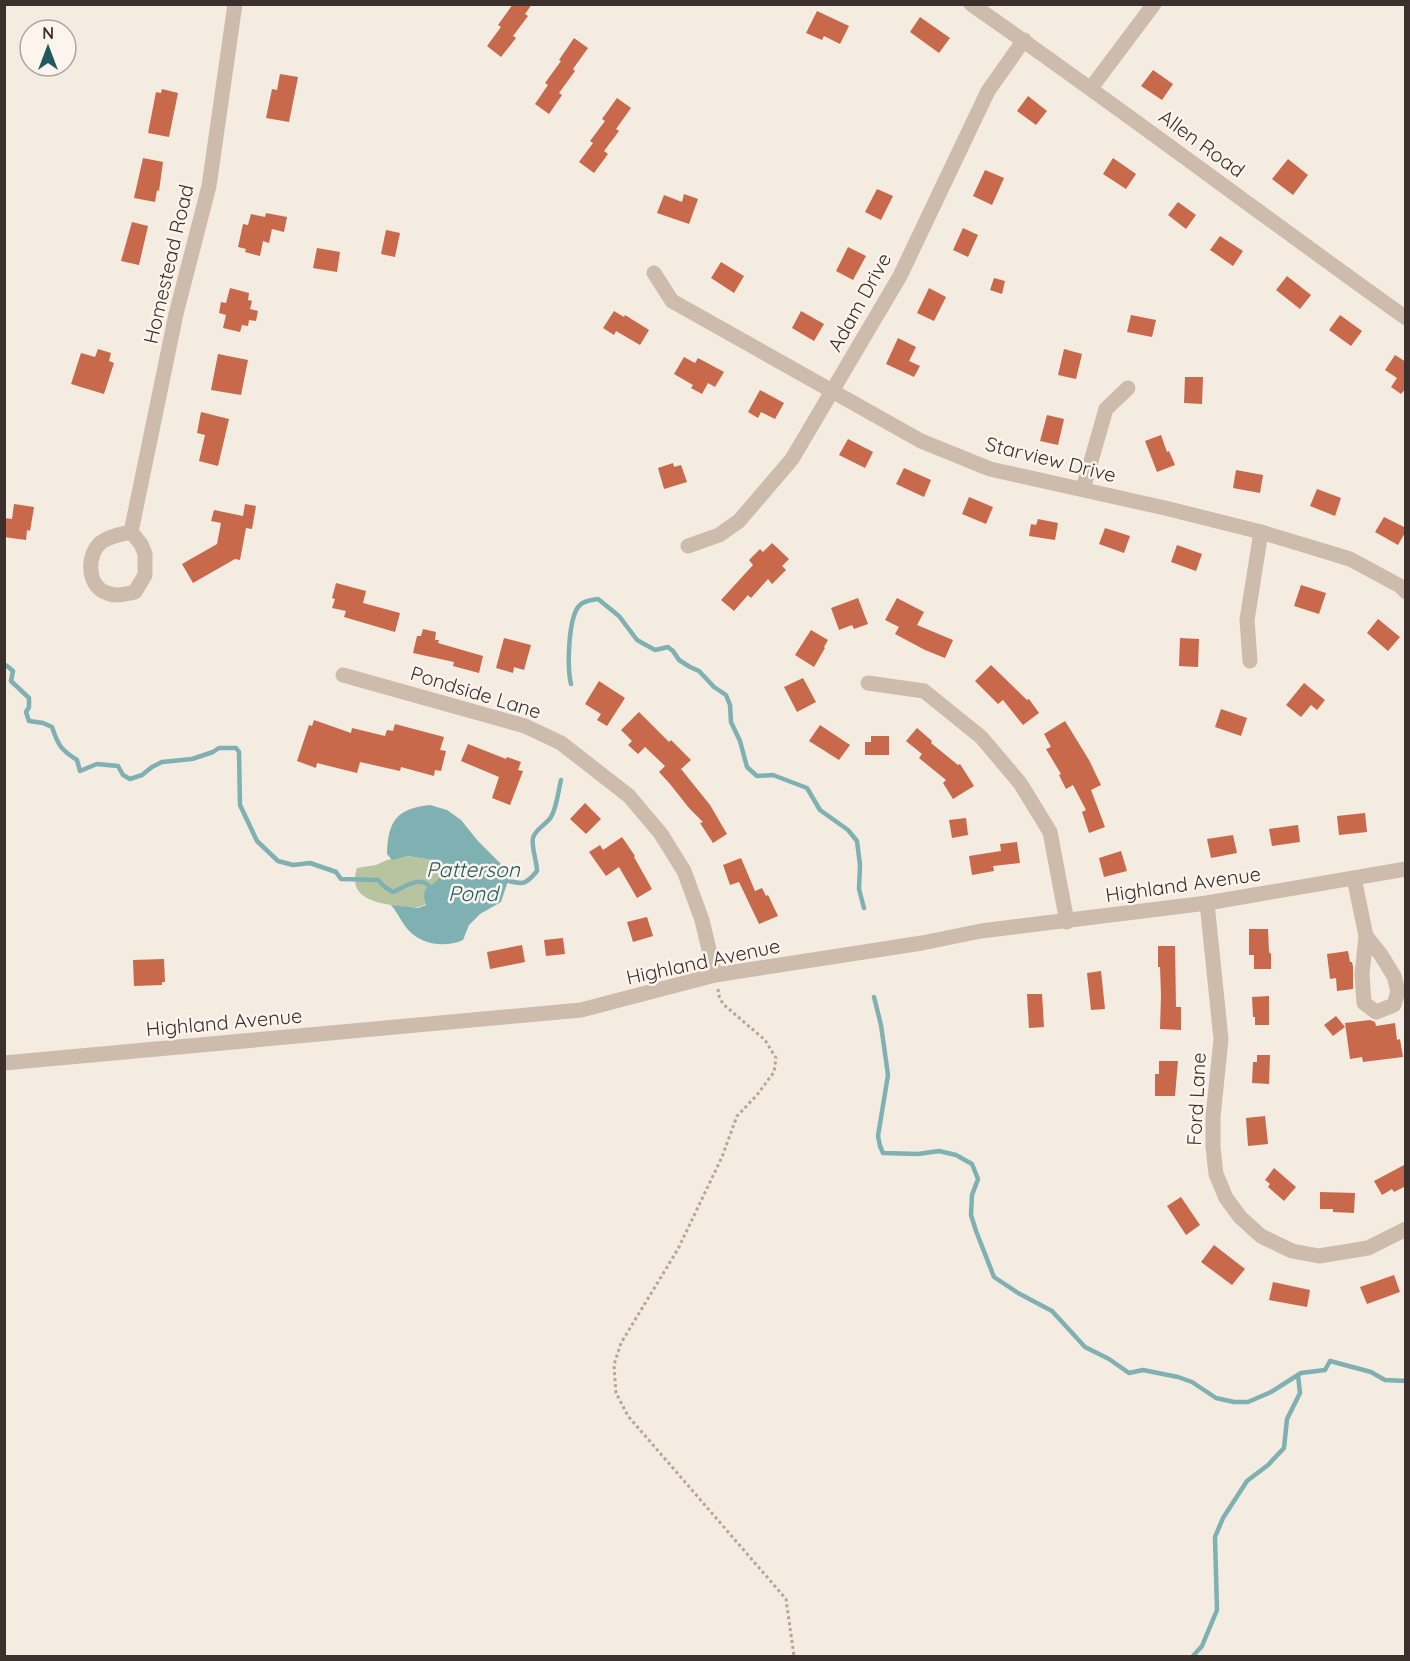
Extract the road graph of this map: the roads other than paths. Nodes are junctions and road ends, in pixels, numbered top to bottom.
1 (235, 4) edge
2 (972, 4) edge
3 (1154, 4) edge
4 (1023, 40) junction
5 (1091, 88) junction
6 (654, 273) dead end
7 (1406, 318) edge
8 (1128, 388) dead end
9 (833, 392) junction
10 (1083, 489) junction
11 (130, 532) junction
12 (1261, 532) junction
13 (688, 546) dead end
14 (1406, 592) edge
15 (1250, 662) dead end
16 (343, 675) dead end
17 (868, 683) dead end
18 (1406, 869) edge
19 (1354, 878) junction
20 (1207, 903) junction
21 (1066, 921) junction
22 (1366, 936) dead end
23 (715, 975) junction
24 (4, 1063) edge
25 (1406, 1229) edge

1 - 11 street, Homestead Road
2 - 4 street, Allen Road
3 - 5 street
4 - 5 street, Allen Road
4 - 9 street, Adam Drive
5 - 7 street, Allen Road
6 - 9 street, Starview Drive
8 - 10 street
9 - 10 street, Starview Drive
9 - 13 street, Adam Drive
10 - 12 street, Starview Drive
11 - 11 street
12 - 14 street, Starview Drive
12 - 15 street
16 - 23 street, Pondside Lane
17 - 21 street
18 - 19 street, Highland Avenue
19 - 20 street, Highland Avenue
19 - 22 street
20 - 21 street, Highland Avenue
20 - 25 street, Ford Lane
21 - 23 street, Highland Avenue
23 - 24 street, Highland Avenue

